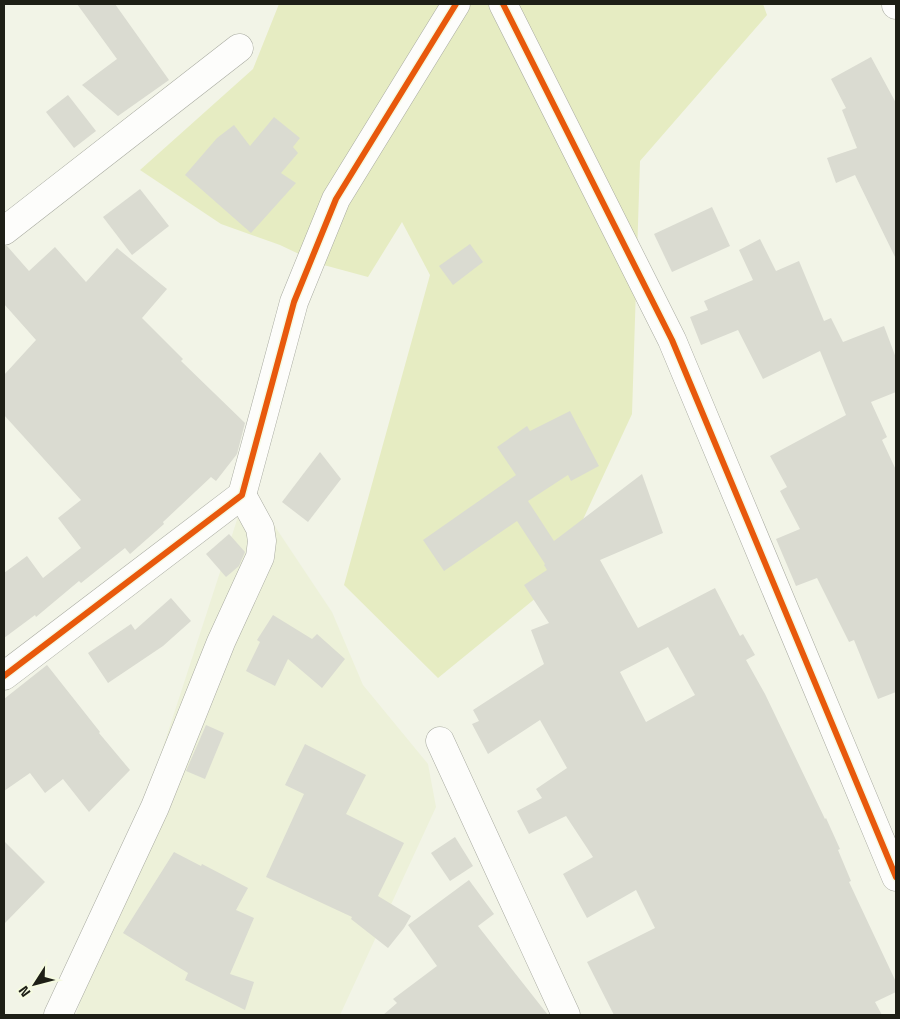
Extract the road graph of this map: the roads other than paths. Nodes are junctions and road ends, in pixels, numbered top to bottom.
1 (456, 4) edge
2 (503, 4) edge
3 (239, 48) dead end
4 (4, 230) edge
5 (242, 495) junction
6 (4, 676) edge
7 (440, 740) dead end
8 (896, 877) edge
9 (58, 1015) edge
10 (566, 1015) edge

1 - 5 street
2 - 8 street
3 - 4 street
5 - 6 street
5 - 9 street
7 - 10 street

